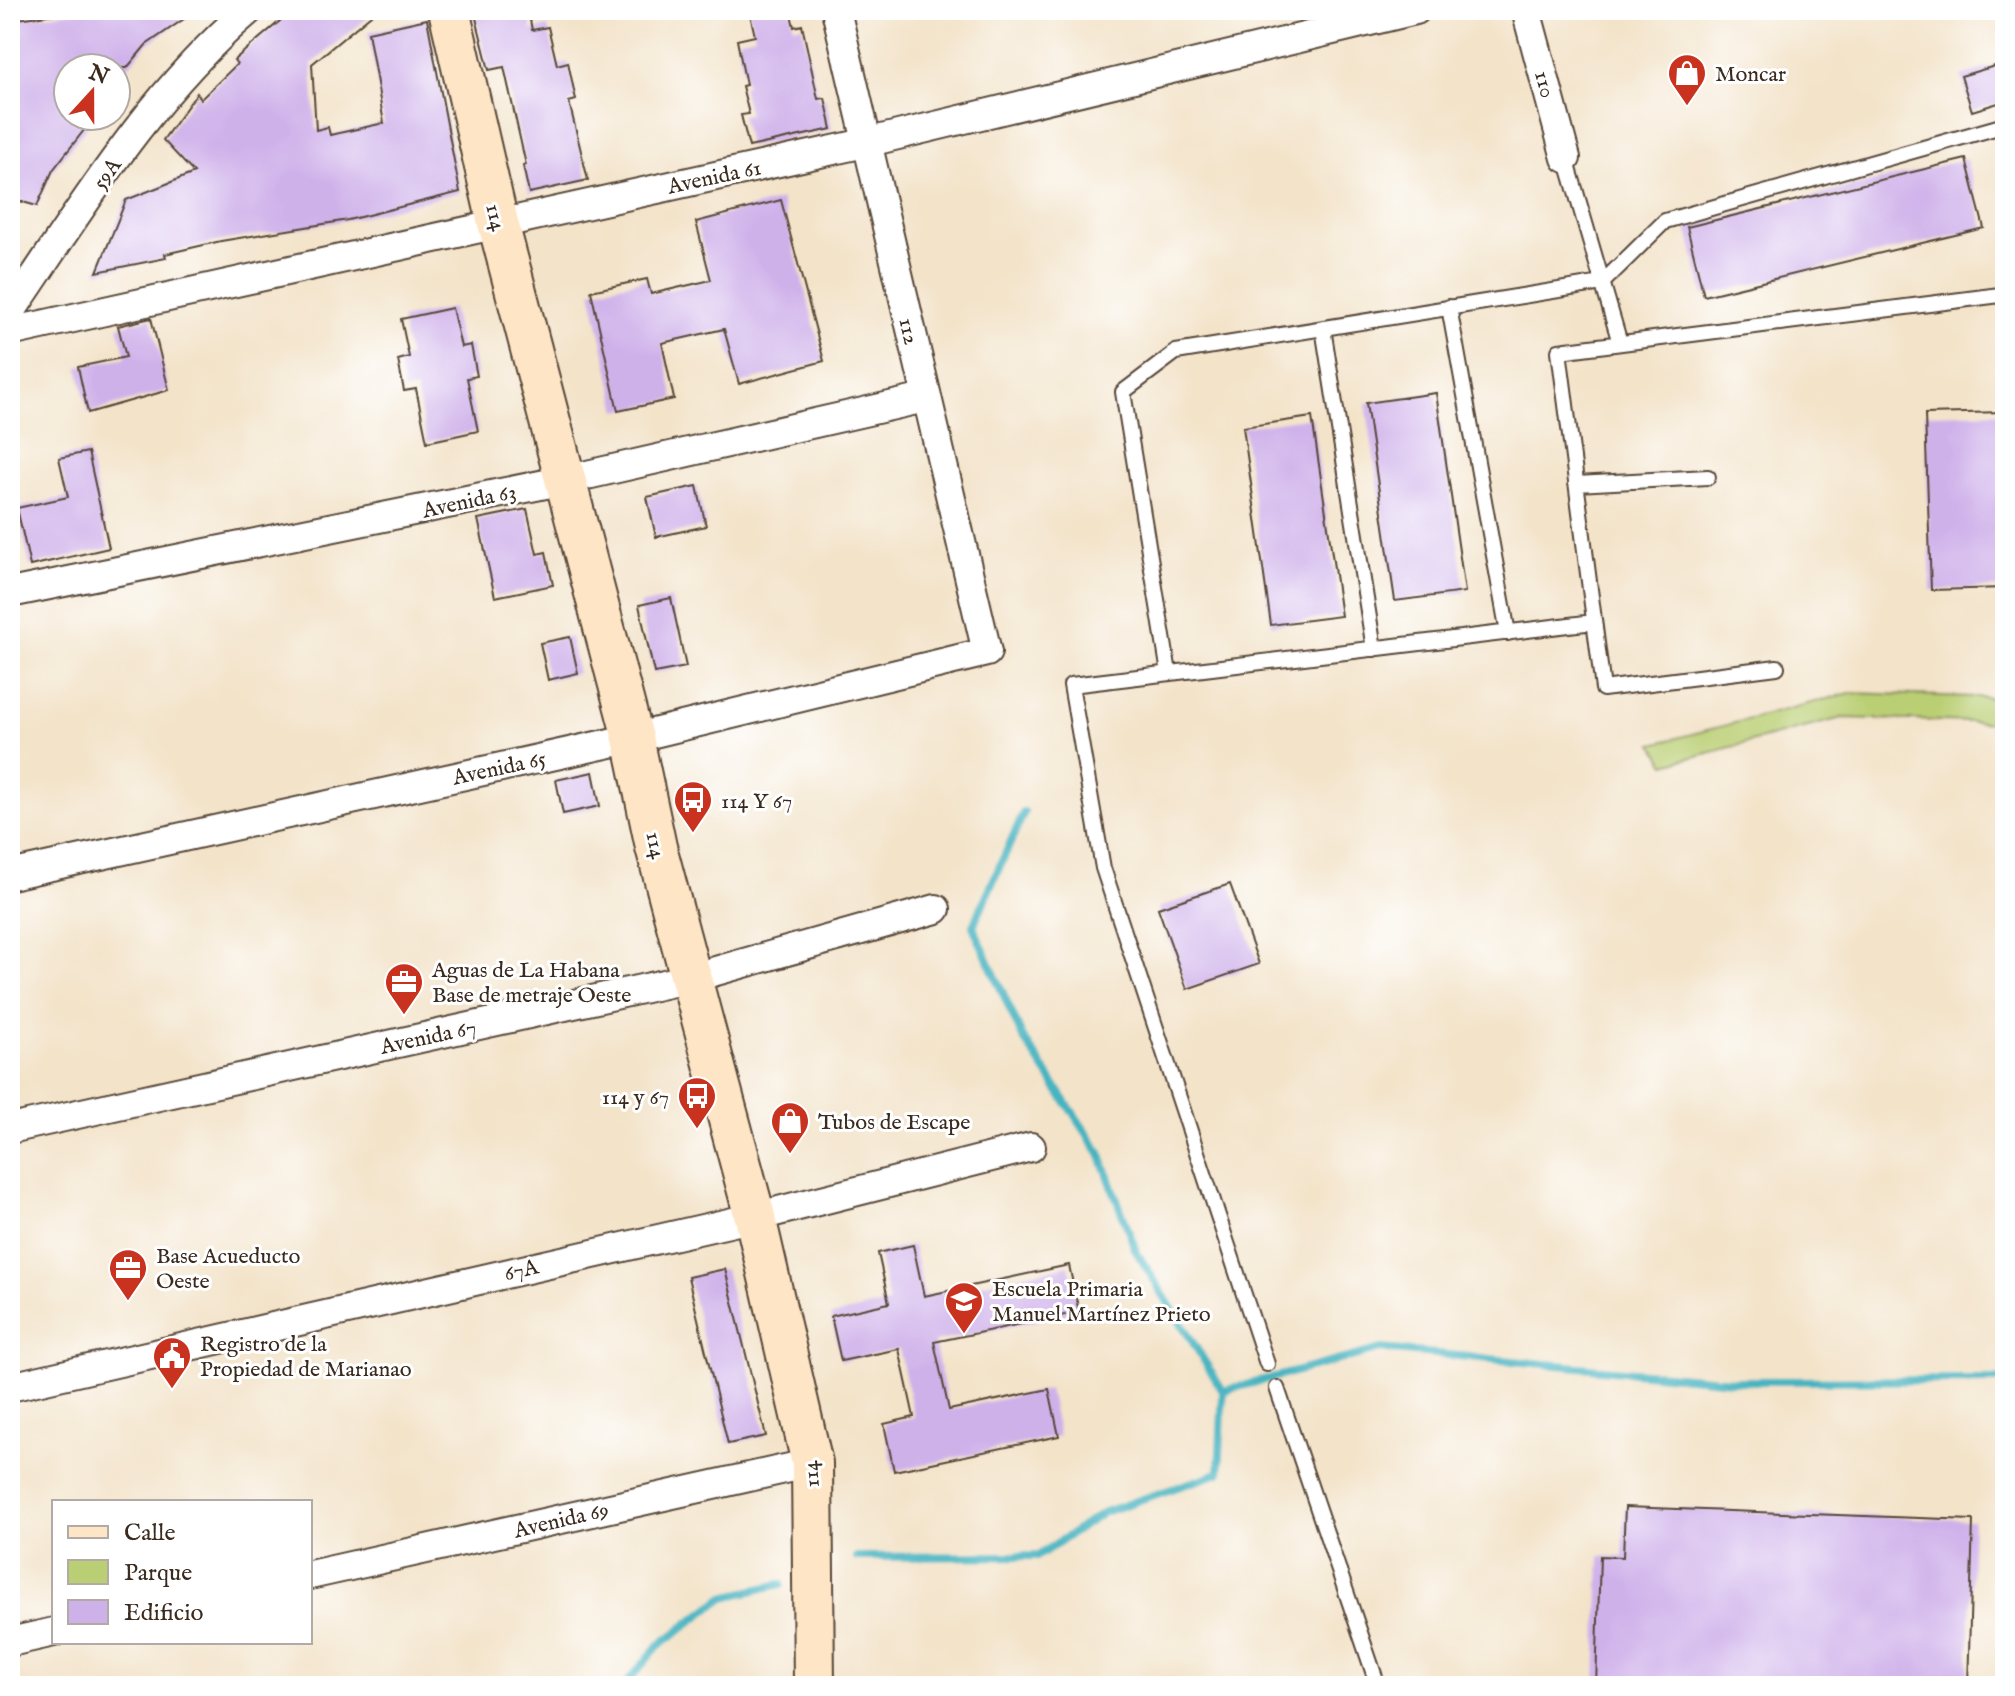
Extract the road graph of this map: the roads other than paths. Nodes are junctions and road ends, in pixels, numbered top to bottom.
1 (249, 10) edge
2 (449, 10) edge
3 (836, 10) edge
4 (1416, 10) edge
5 (1526, 10) edge
6 (2005, 125) edge
7 (865, 143) junction
8 (1566, 158) joint
9 (498, 223) junction
10 (1602, 283) junction
11 (2005, 300) edge
12 (1449, 307) junction
13 (10, 313) edge
14 (1323, 328) junction
15 (10, 332) edge
16 (1620, 343) junction
17 (925, 398) junction
18 (1708, 477) dead end
19 (565, 480) junction
20 (1576, 484) junction
21 (10, 593) edge
22 (1594, 622) junction
23 (1508, 633) junction
24 (1374, 649) junction
25 (987, 652) joint
26 (1777, 667) dead end
27 (1169, 673) junction
28 (633, 738) junction
29 (10, 875) edge
30 (936, 909) dead end
31 (691, 978) junction
32 (10, 1129) edge
33 (1031, 1147) dead end
34 (755, 1217) junction
35 (1267, 1364) dead end
36 (10, 1387) edge
37 (1277, 1388) dead end
38 (812, 1463) junction
39 (312, 1575) edge
40 (52, 1632) edge
41 (10, 1642) edge
42 (814, 1686) edge
43 (1378, 1686) edge

1 - 13 street, 59A
2 - 9 main road, 114
3 - 7 street, 112
4 - 7 street, Avenida 61
5 - 8 street, 110
6 - 10 lane
7 - 9 street, Avenida 61
7 - 17 street, 112
8 - 10 lane
9 - 15 street, Avenida 61
9 - 19 main road, 114
10 - 12 lane
10 - 16 lane
11 - 16 lane
12 - 14 lane
12 - 23 lane
14 - 24 lane
14 - 27 lane
16 - 20 lane
17 - 19 street, Avenida 63
17 - 25 street, 112
18 - 20 lane
19 - 21 street, Avenida 63
19 - 28 main road, 114
20 - 22 lane
22 - 23 lane
22 - 26 lane
23 - 24 lane
24 - 27 lane
25 - 28 street, Avenida 65
27 - 35 lane
28 - 29 street, Avenida 65
28 - 31 main road, 114
30 - 31 street, Avenida 67
31 - 32 street, Avenida 67
31 - 34 main road, 114
33 - 34 street, 67A
34 - 36 street, 67A
34 - 38 main road, 114
37 - 43 lane
38 - 39 street, Avenida 69
38 - 42 main road, 114
40 - 41 street

